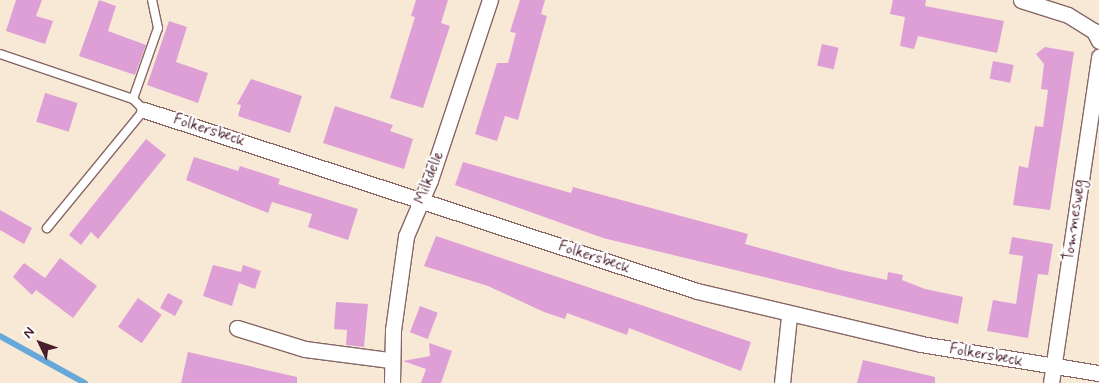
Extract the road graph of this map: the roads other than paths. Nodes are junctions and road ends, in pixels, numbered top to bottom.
1 (152, 0) edge
2 (490, 0) edge
3 (1021, 0) edge
4 (1097, 31) edge
5 (0, 54) edge
6 (1099, 57) edge
7 (139, 104) junction
8 (421, 202) junction
9 (47, 228) dead end
10 (789, 316) junction
11 (237, 328) dead end
12 (390, 360) junction
13 (1053, 367) junction
14 (1099, 373) edge
15 (392, 383) edge
16 (782, 383) edge
17 (1051, 383) edge

1 - 7 lane
2 - 8 street, Milkdelle
3 - 4 street
5 - 7 lane, Folkersbeck
6 - 13 street, Tommesweg
7 - 8 street, Folkersbeck
7 - 9 lane
8 - 10 street, Folkersbeck
8 - 12 street, Milkdelle
10 - 13 street, Folkersbeck
10 - 16 street
11 - 12 street
12 - 15 street, Milkdelle
13 - 14 street, Folkersbeck
13 - 17 street, Tommesweg

